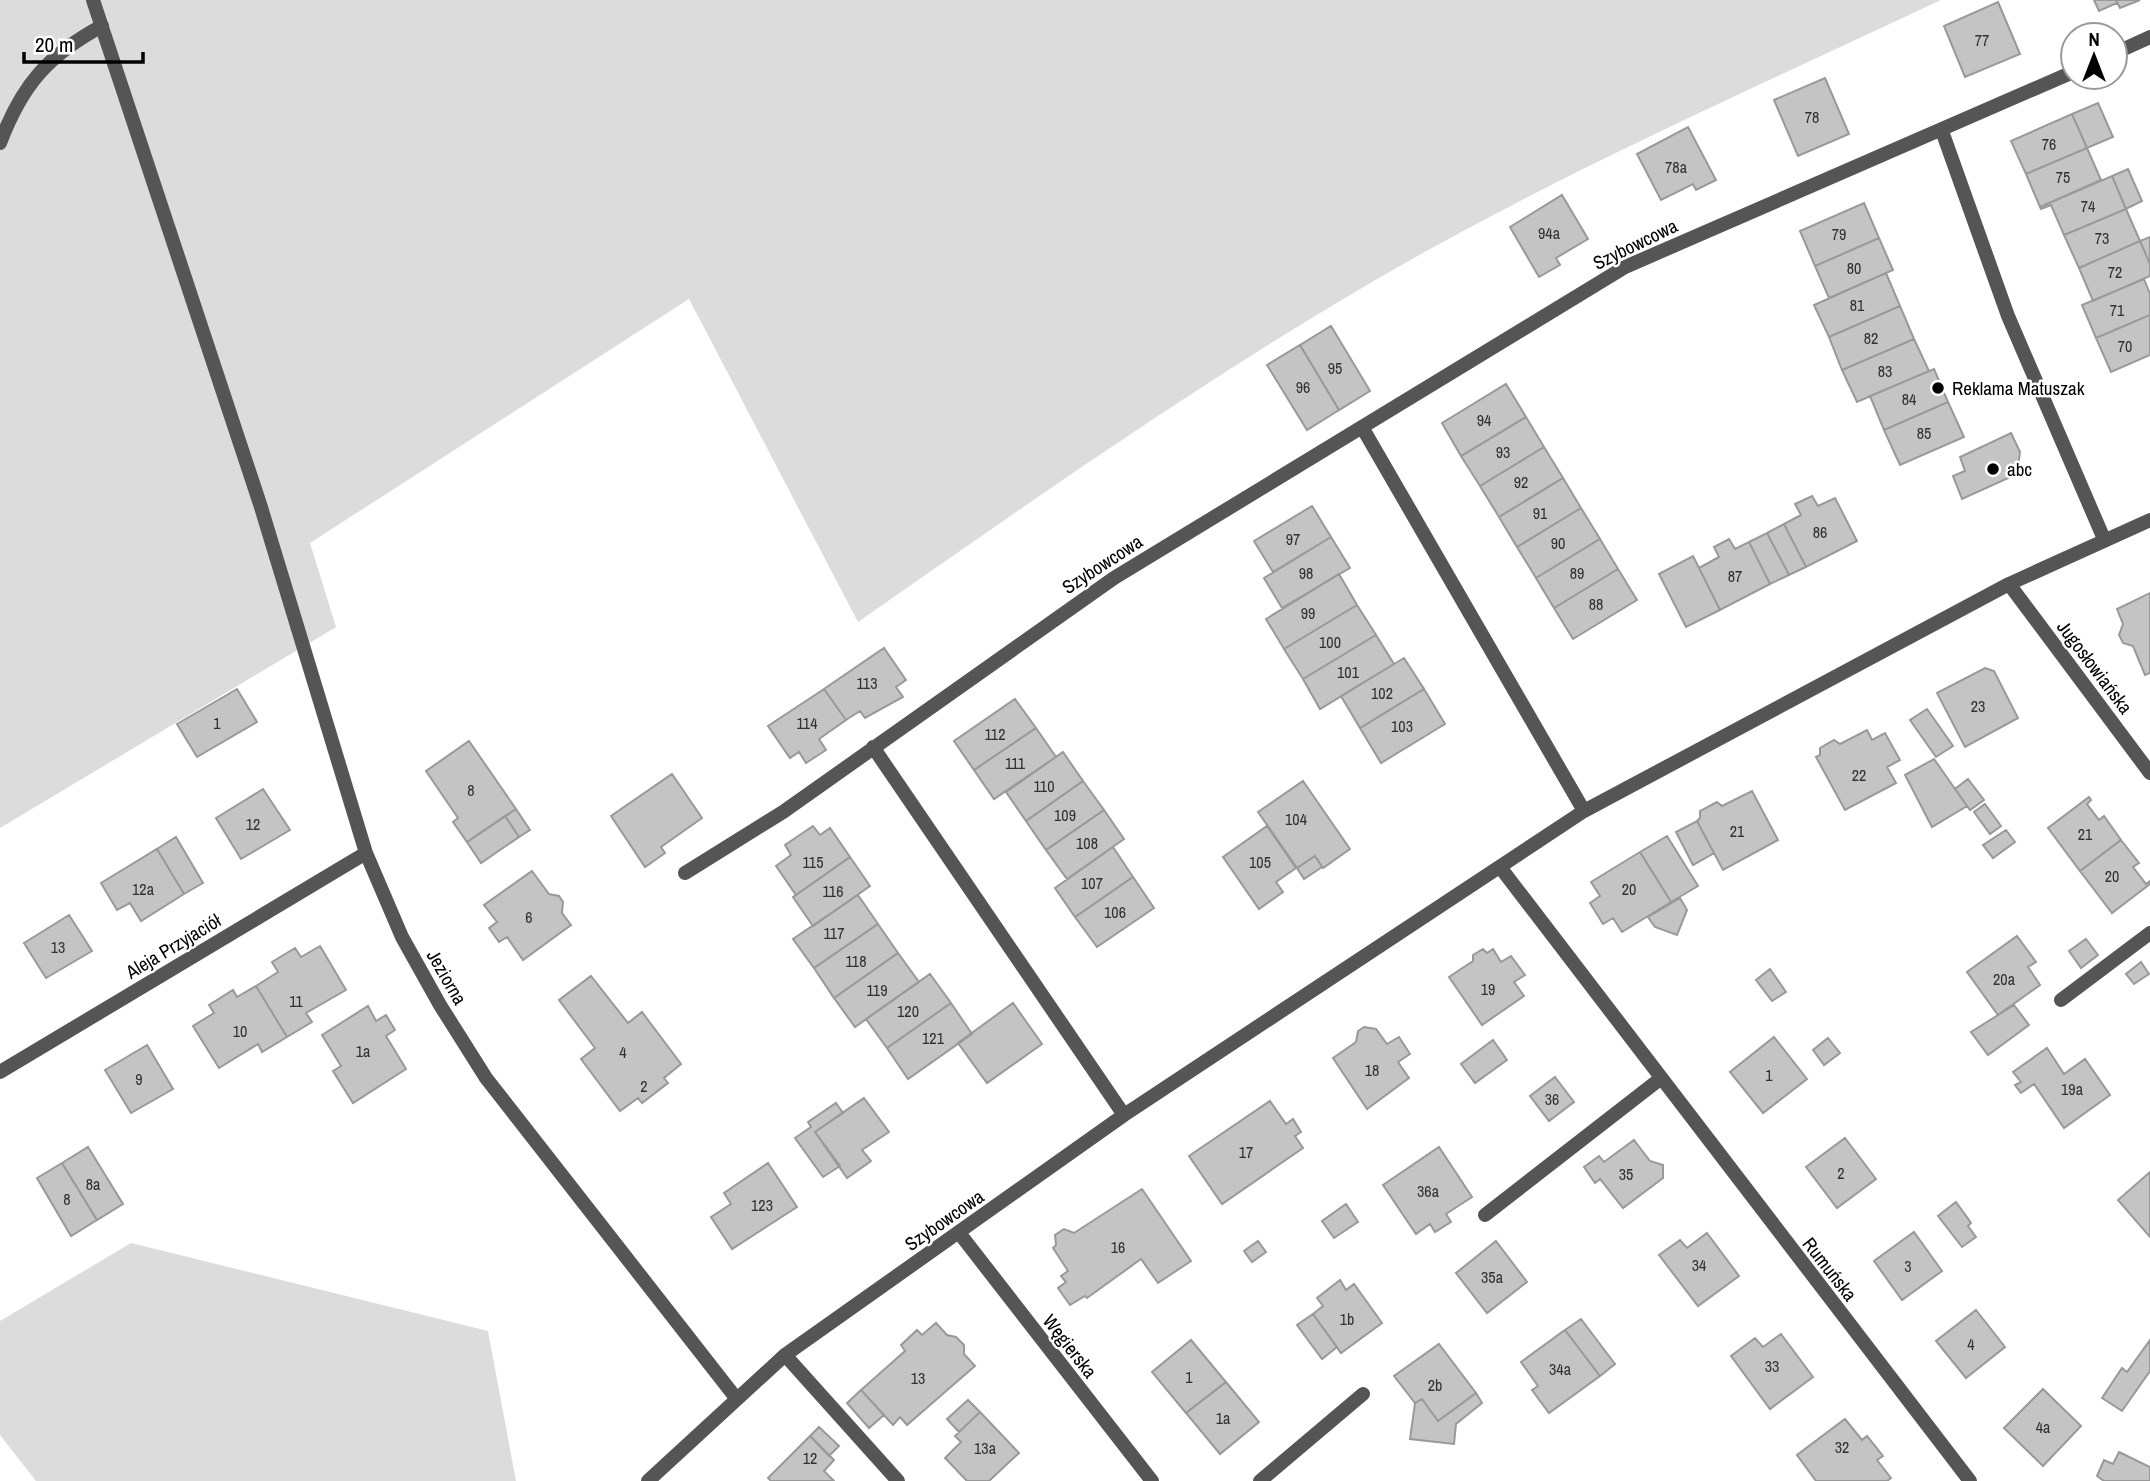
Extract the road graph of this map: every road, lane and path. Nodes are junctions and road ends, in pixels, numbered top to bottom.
1 (93, 0) edge
2 (102, 26) junction
3 (2150, 37) edge
4 (2129, 47) edge
5 (2059, 78) edge
6 (1942, 131) junction
7 (0, 143) edge
8 (1362, 427) junction
9 (2150, 520) edge
10 (2104, 539) junction
11 (2009, 584) junction
12 (873, 747) junction
13 (2150, 773) edge
14 (1584, 811) junction
15 (366, 853) junction
16 (1500, 867) junction
17 (685, 873) dead end
18 (2150, 933) edge
19 (2061, 1000) dead end
20 (0, 1072) edge
21 (1660, 1080) junction
22 (1124, 1115) junction
23 (1485, 1215) dead end
24 (960, 1234) junction
25 (785, 1355) junction
26 (1363, 1394) dead end
27 (736, 1398) junction
28 (648, 1481) edge
29 (898, 1481) edge
30 (1152, 1481) edge
31 (1260, 1481) edge
32 (1970, 1481) edge

1 - 2 street, Jeziorna
2 - 7 street
2 - 15 street, Jeziorna
3 - 4 street
5 - 6 street, Szybowcowa
6 - 8 street, Szybowcowa
6 - 10 street
8 - 12 street, Szybowcowa
8 - 14 street
9 - 10 street, Szybowcowa
10 - 11 street, Szybowcowa
11 - 13 street, Jugosłowiańska
11 - 14 street, Szybowcowa
12 - 17 street, Szybowcowa
12 - 22 street
14 - 16 street, Szybowcowa
15 - 20 street, Aleja Przyjaciół
15 - 27 street, Jeziorna
16 - 21 street, Rumuńska
16 - 22 street, Szybowcowa
18 - 19 street
21 - 23 street
21 - 32 street, Rumuńska
22 - 24 street, Szybowcowa
24 - 25 street, Szybowcowa
24 - 30 street, Węgierska
25 - 27 street, Szybowcowa
25 - 29 street
26 - 31 street
27 - 28 street, Szybowcowa

